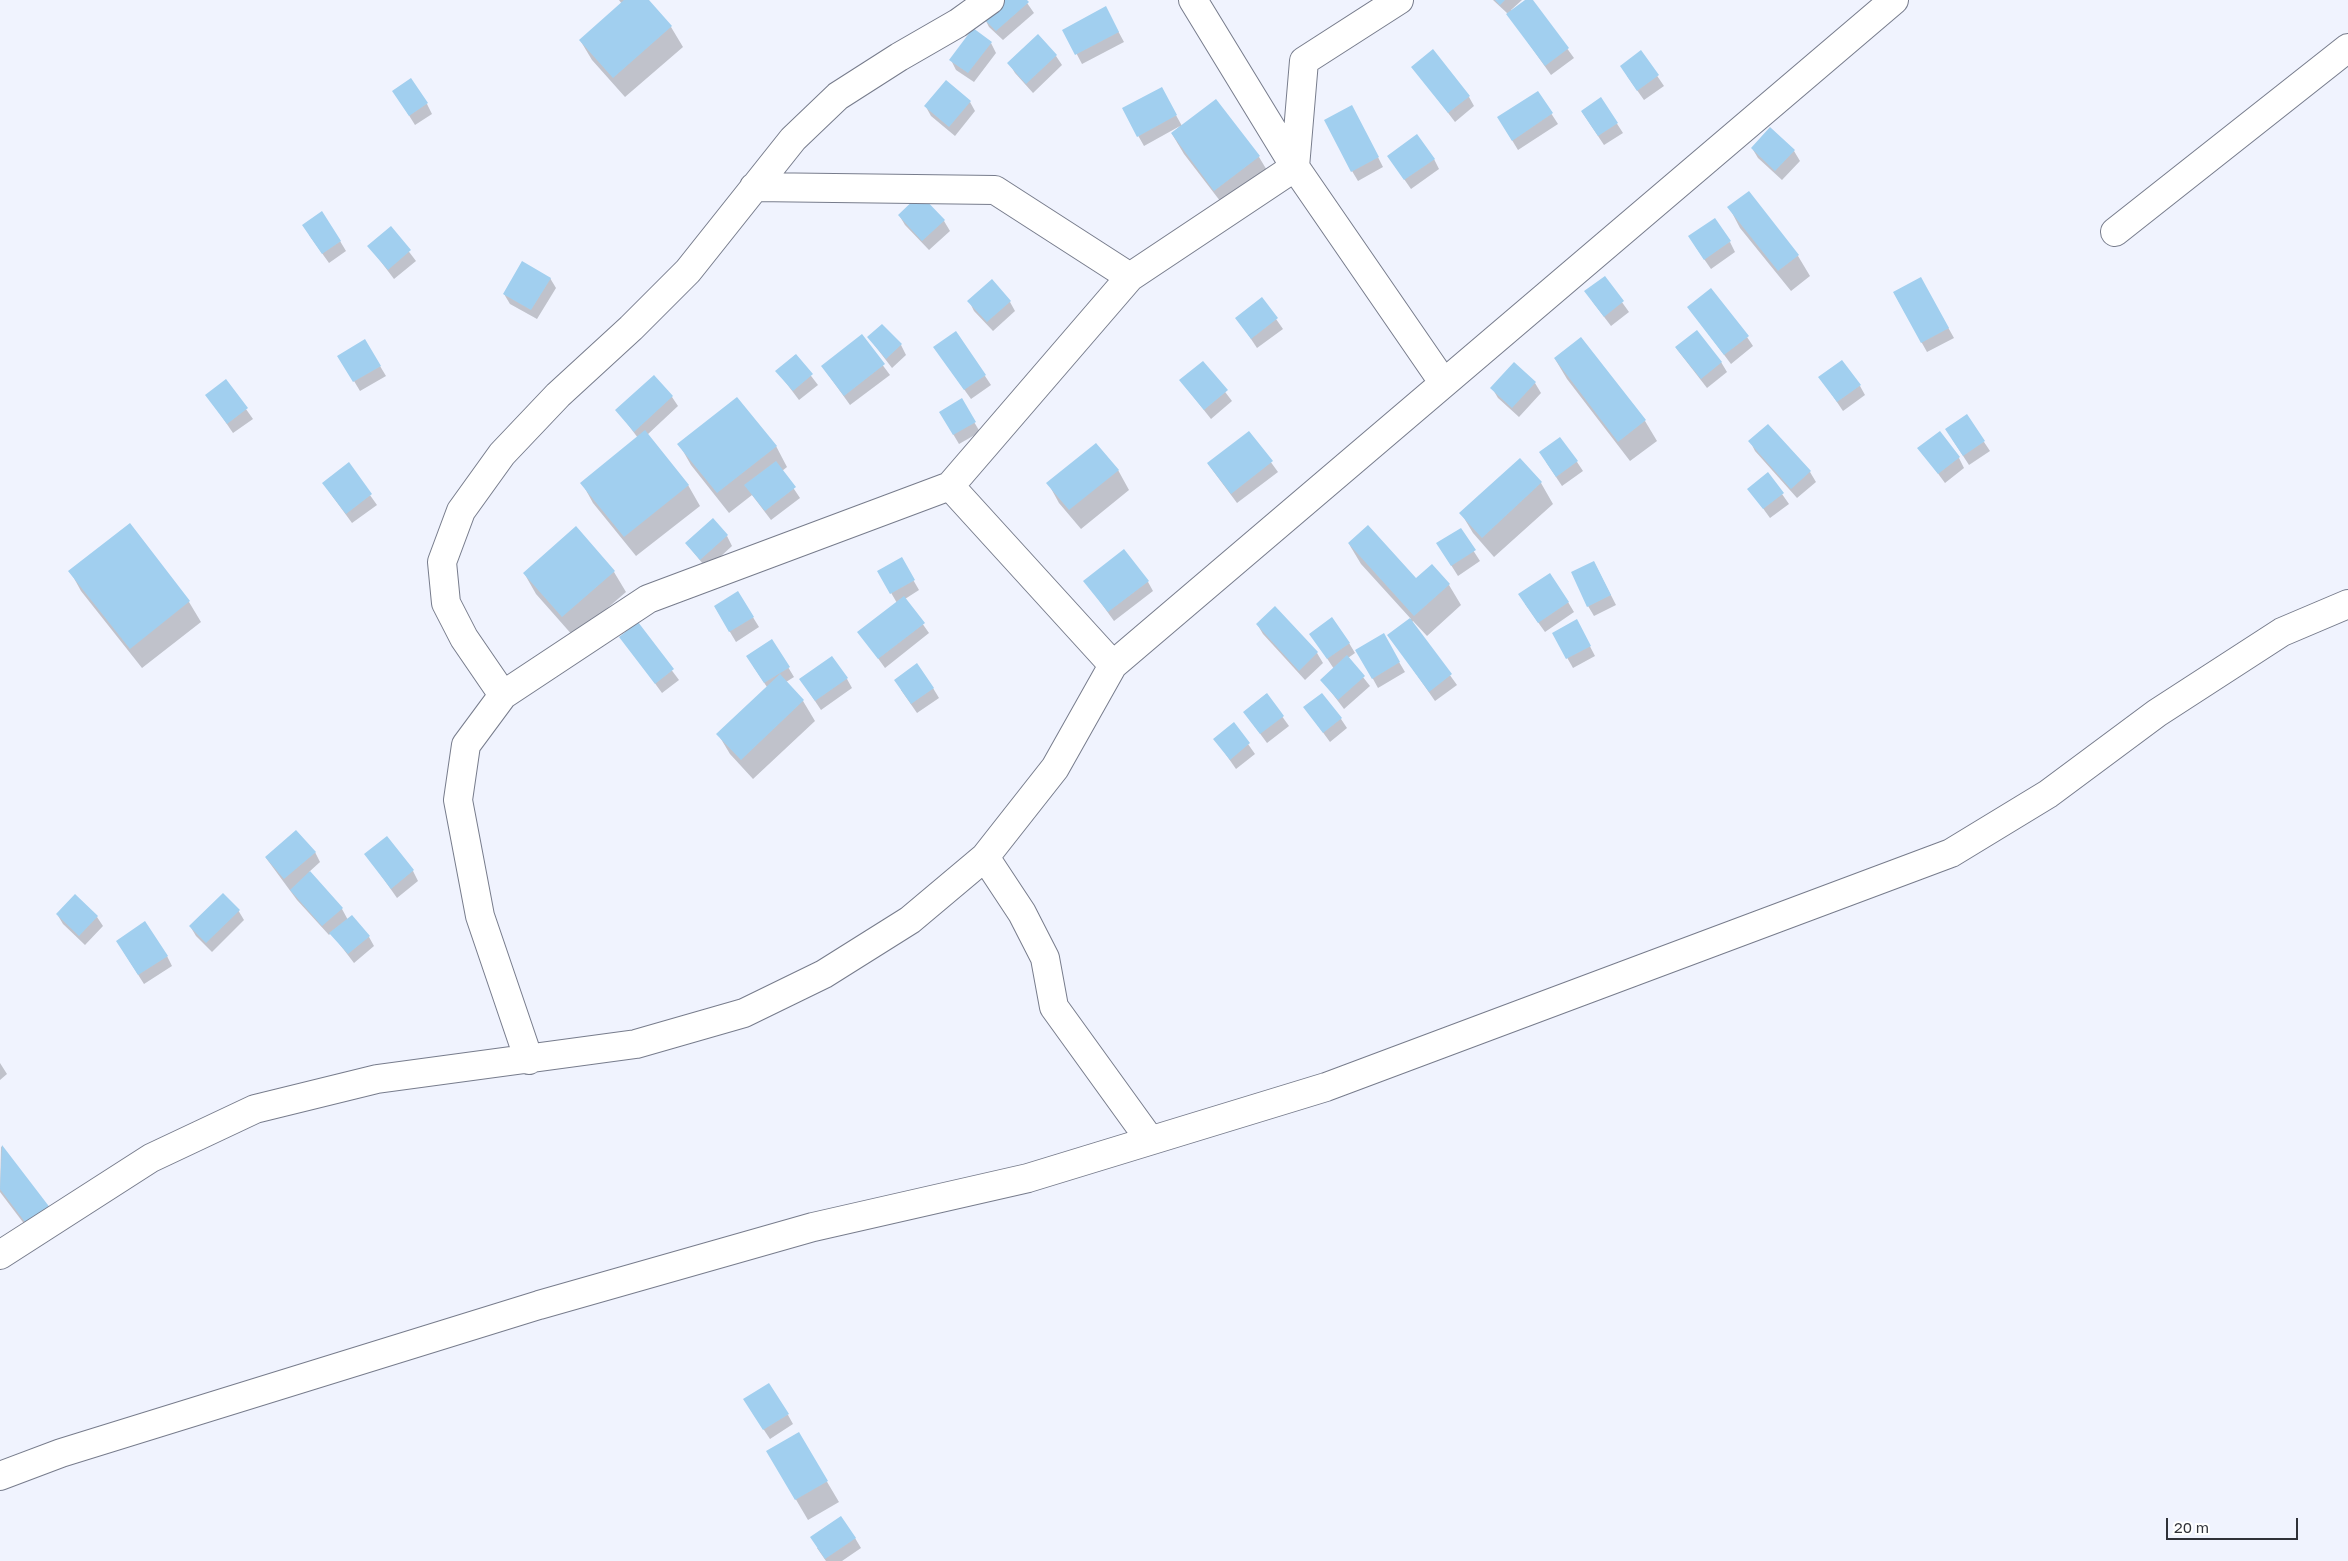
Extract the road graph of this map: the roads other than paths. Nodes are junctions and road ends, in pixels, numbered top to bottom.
1 (990, 0) edge
2 (1193, 0) edge
3 (1400, 0) edge
4 (1894, 0) edge
5 (2348, 48) edge
6 (1295, 167) junction
7 (754, 187) junction
8 (2115, 232) dead end
9 (1130, 277) junction
10 (1443, 382) junction
11 (950, 486) junction
12 (2348, 604) edge
13 (1112, 664) junction
14 (504, 695) junction
15 (984, 857) junction
16 (529, 1060) junction
17 (1150, 1140) junction
18 (0, 1255) edge
19 (0, 1476) edge

1 - 7 street
2 - 6 street
3 - 6 street
4 - 10 street
5 - 8 street
6 - 9 street
6 - 10 street
7 - 9 street
7 - 14 street
9 - 11 street
10 - 13 street
11 - 13 street
11 - 14 street
12 - 17 street
13 - 15 street
14 - 16 street
15 - 16 street
15 - 17 street
16 - 18 street
17 - 19 street

